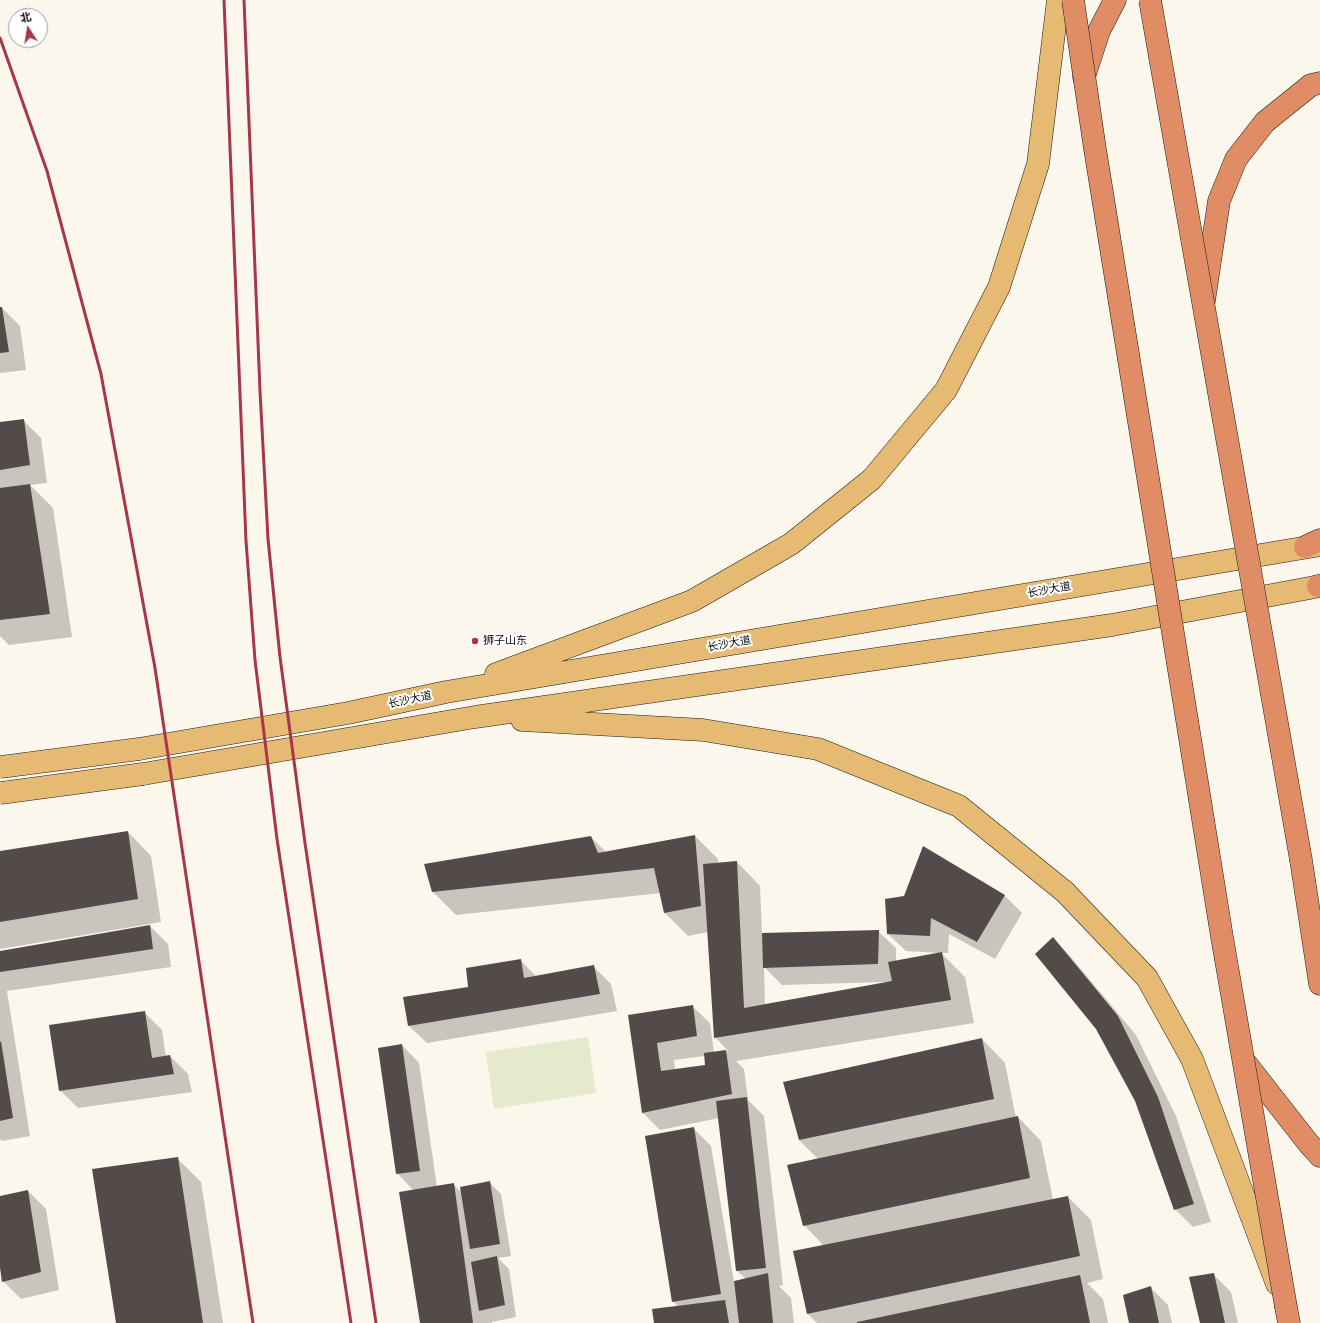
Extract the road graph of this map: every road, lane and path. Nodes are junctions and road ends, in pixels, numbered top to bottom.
1 (1058, 0) edge
2 (1073, 0) edge
3 (1115, 0) edge
4 (1150, 0) edge
5 (1084, 77) junction
6 (1320, 83) edge
7 (1203, 308) junction
8 (1315, 544) edge
9 (1319, 586) edge
10 (446, 692) junction
11 (475, 717) junction
12 (0, 767) edge
13 (0, 793) edge
14 (1301, 860) junction
15 (1320, 893) edge
16 (1320, 984) edge
17 (1244, 1061) junction
18 (1320, 1156) edge
19 (1287, 1315) edge

1 - 10 main road
2 - 5 highway, bridge
3 - 5 highway
4 - 7 highway, bridge
5 - 17 highway, bridge
6 - 7 highway, bridge
7 - 14 highway, bridge
8 - 10 main road, 长沙大道
9 - 11 main road
10 - 12 main road, 长沙大道, bridge
11 - 13 main road, bridge
11 - 19 main road, bridge
14 - 15 highway
14 - 16 highway
17 - 18 highway
17 - 19 highway, bridge

